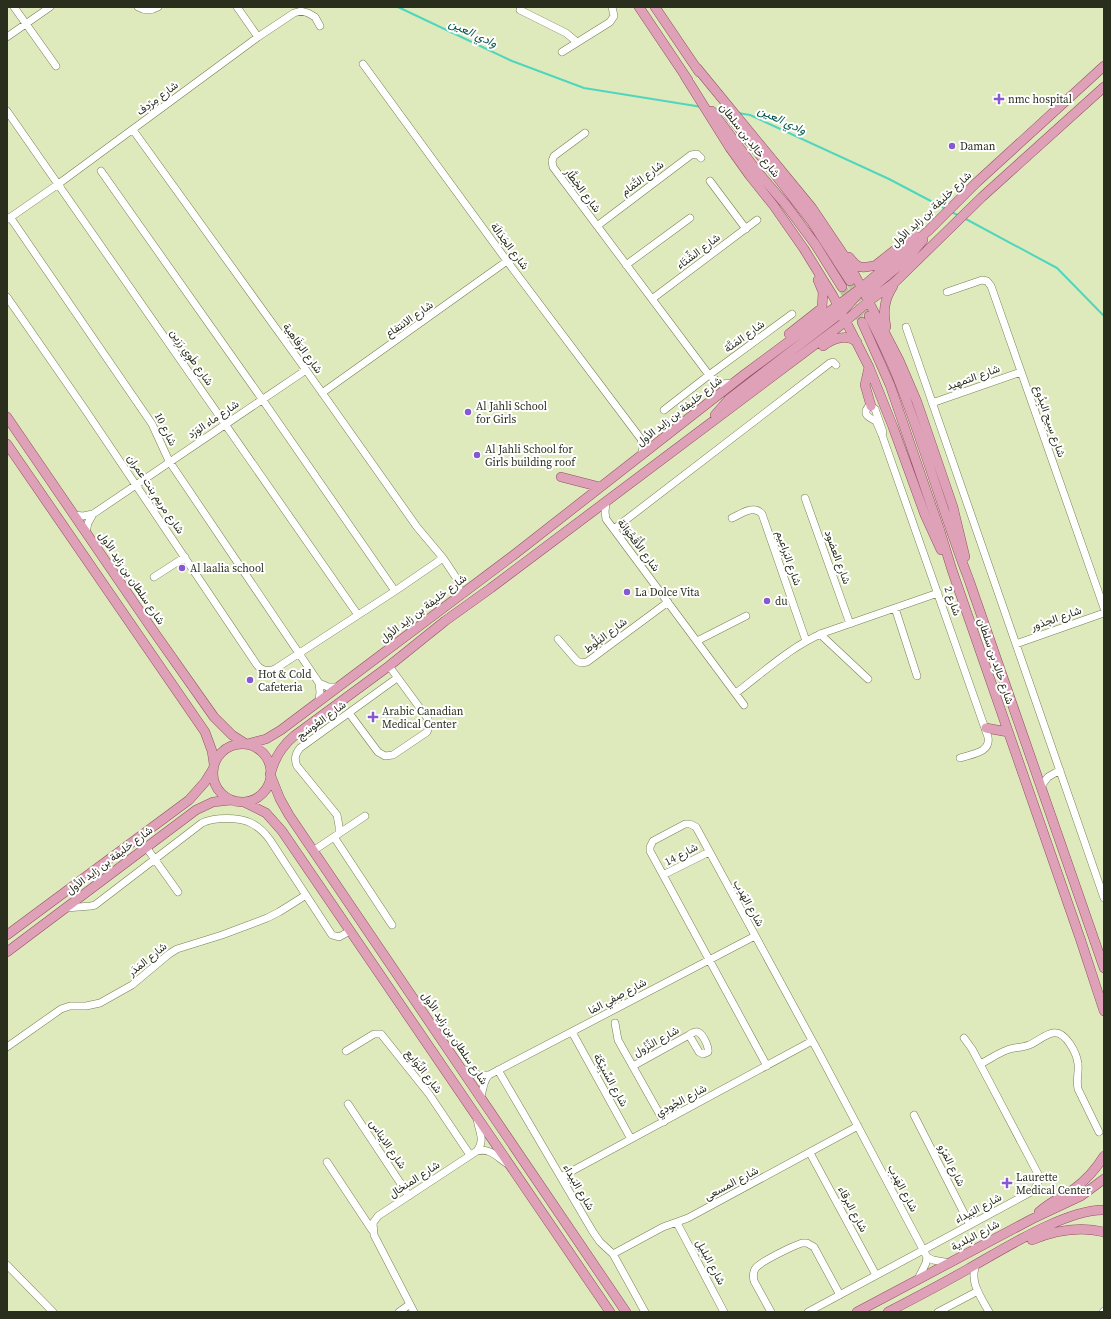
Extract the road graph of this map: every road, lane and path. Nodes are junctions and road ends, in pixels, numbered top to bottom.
1 (14, 7) edge
2 (50, 7) edge
3 (138, 7) edge
4 (158, 7) edge
5 (237, 7) edge
6 (612, 7) edge
7 (638, 7) edge
8 (655, 7) edge
9 (520, 10) dead end
10 (26, 23) junction
11 (320, 26) dead end
12 (7, 36) edge
13 (258, 37) junction
14 (577, 42) junction
15 (562, 52) dead end
16 (362, 64) dead end
17 (56, 66) dead end
18 (1104, 66) edge
19 (1104, 87) edge
20 (7, 111) edge
21 (133, 130) junction
22 (585, 133) dead end
23 (701, 158) dead end
24 (769, 162) junction
25 (101, 171) dead end
26 (753, 173) junction
27 (710, 181) dead end
28 (57, 185) junction
29 (812, 208) junction
30 (9, 218) edge
31 (690, 218) dead end
32 (782, 218) junction
33 (758, 220) dead end
34 (597, 226) junction
35 (746, 228) junction
36 (925, 233) junction
37 (507, 261) junction
38 (626, 265) junction
39 (894, 283) junction
40 (947, 292) dead end
41 (865, 295) junction
42 (7, 297) edge
43 (652, 299) junction
44 (792, 314) dead end
45 (842, 314) junction
46 (906, 327) dead end
47 (887, 336) junction
48 (857, 342) junction
49 (836, 365) dead end
50 (869, 367) junction
51 (306, 370) junction
52 (1021, 372) junction
53 (745, 374) junction
54 (711, 377) junction
55 (734, 383) junction
56 (322, 393) junction
57 (262, 399) junction
58 (713, 400) junction
59 (932, 403) junction
60 (734, 406) junction
61 (871, 406) joint
62 (664, 410) dead end
63 (7, 417) edge
64 (226, 424) junction
65 (707, 425) junction
66 (641, 438) junction
67 (658, 442) junction
68 (7, 444) edge
69 (641, 456) junction
70 (169, 461) junction
71 (561, 477) dead end
72 (136, 485) junction
73 (600, 487) junction
74 (805, 498) dead end
75 (606, 502) junction
76 (93, 514) junction
77 (589, 514) junction
78 (74, 515) junction
79 (732, 518) dead end
80 (606, 519) junction
81 (614, 529) junction
82 (86, 532) junction
83 (185, 557) junction
84 (443, 558) junction
85 (952, 570) junction
86 (154, 578) dead end
87 (457, 579) junction
88 (969, 580) junction
89 (474, 585) junction
90 (395, 591) junction
91 (938, 594) junction
92 (456, 598) junction
93 (668, 602) junction
94 (895, 608) junction
95 (1104, 608) edge
96 (1104, 613) edge
97 (358, 615) junction
98 (746, 616) dead end
99 (850, 624) junction
100 (820, 634) junction
101 (558, 639) dead end
102 (697, 641) junction
103 (806, 641) junction
104 (1016, 644) junction
105 (300, 654) junction
106 (389, 666) junction
107 (917, 676) dead end
108 (397, 678) junction
109 (868, 679) dead end
110 (319, 683) junction
111 (338, 687) junction
112 (736, 693) junction
113 (318, 701) junction
114 (744, 705) dead end
115 (349, 712) junction
116 (986, 728) junction
117 (1008, 732) junction
118 (246, 744) junction
119 (960, 758) dead end
120 (214, 766) junction
121 (1035, 770) junction
122 (1057, 771) junction
123 (271, 773) junction
124 (1041, 786) junction
125 (232, 800) junction
126 (244, 802) junction
127 (365, 816) dead end
128 (336, 835) junction
129 (146, 847) junction
130 (313, 851) junction
131 (709, 852) junction
132 (155, 859) junction
133 (663, 875) junction
134 (178, 892) dead end
135 (85, 893) junction
136 (306, 895) junction
137 (1104, 898) edge
138 (87, 906) junction
139 (64, 909) junction
140 (392, 925) dead end
141 (350, 931) junction
142 (7, 935) edge
143 (754, 936) junction
144 (7, 952) edge
145 (709, 960) junction
146 (1104, 968) edge
147 (1104, 1011) edge
148 (615, 1023) dead end
149 (572, 1032) junction
150 (689, 1035) dead end
151 (964, 1038) dead end
152 (812, 1041) junction
153 (7, 1047) edge
154 (346, 1051) dead end
155 (980, 1064) junction
156 (633, 1066) junction
157 (767, 1066) junction
158 (460, 1068) junction
159 (498, 1070) junction
160 (489, 1075) junction
161 (480, 1098) junction
162 (348, 1104) dead end
163 (914, 1115) dead end
164 (477, 1117) junction
165 (664, 1122) junction
166 (858, 1126) junction
167 (1099, 1132) dead end
168 (631, 1139) junction
169 (474, 1153) junction
170 (810, 1153) junction
171 (1104, 1156) edge
172 (327, 1162) dead end
173 (510, 1166) junction
174 (561, 1177) junction
175 (1104, 1179) edge
176 (409, 1196) junction
177 (1104, 1210) edge
178 (1032, 1219) junction
179 (678, 1223) junction
180 (970, 1225) junction
181 (373, 1230) junction
182 (1104, 1232) edge
183 (1006, 1248) junction
184 (925, 1253) junction
185 (613, 1254) junction
186 (950, 1263) junction
187 (7, 1265) edge
188 (976, 1265) junction
189 (958, 1275) junction
190 (876, 1276) junction
191 (918, 1279) junction
192 (976, 1288) junction
193 (840, 1295) junction
194 (410, 1304) junction
195 (53, 1312) edge
196 (399, 1312) edge
197 (414, 1312) edge
198 (610, 1312) edge
199 (626, 1312) edge
200 (645, 1312) edge
201 (724, 1312) edge
202 (770, 1312) edge
203 (808, 1312) edge
204 (857, 1312) edge
205 (888, 1312) edge
206 (938, 1312) edge
207 (989, 1312) edge

1 - 10 street
2 - 10 street
3 - 4 street
5 - 13 street
6 - 14 street
7 - 26 main road, شارع خالِد بن سلطان
8 - 24 main road
9 - 14 street
10 - 12 street
10 - 17 street
11 - 13 street, شارع مِرْدِف
13 - 21 street, شارع مِرْدِف
14 - 15 street
16 - 37 street, شارع الجَدَالَة
18 - 36 main road, شارع خليفة بن زايد الأول
19 - 39 main road, شارع خليفة بن زايد الأول
20 - 28 street, شارع طَوِي رَزِين
21 - 28 street, شارع مِرْدِف
21 - 51 street, شارع الرَفَاهِية
22 - 34 street, شارع الخِطَّار
23 - 34 street, شارع التَّمَام
24 - 26 main road, شارع خالِد بن سلطان
24 - 29 main road
25 - 57 street
26 - 32 main road
27 - 35 street
28 - 30 street, شارع مِرْدِف
28 - 64 street, شارع طَوِي رَزِين
29 - 36 main road
29 - 41 main road
30 - 70 street, شارع 10
31 - 38 street
32 - 45 main road
32 - 53 main road
33 - 35 street, شارع الشِّتَاء
34 - 38 street, شارع الخِطَّار
35 - 43 street, شارع الشِّتَاء
36 - 41 main road
37 - 56 street, شارع الانتفاع
37 - 66 street, شارع الجَدَالَة
38 - 43 street, شارع الخِطَّار
39 - 41 main road, شارع خليفة بن زايد الأول
39 - 47 main road
40 - 52 street, شارع سِيح البِدُوع
41 - 45 main road, شارع خليفة بن زايد الأول
41 - 45 main road, شارع خليفة بن زايد الأول
41 - 47 main road
42 - 72 street, شارع مريم بنت عمران
43 - 54 street, شارع الخِطَّار
44 - 54 street, شارع المَتَّة
45 - 48 main road
45 - 53 main road, شارع خليفة بن زايد الأول
45 - 60 main road, شارع خليفة بن زايد الأول
45 - 65 main road
46 - 59 street
47 - 88 main road
48 - 50 main road
48 - 60 main road
49 - 81 street
50 - 61 main road
50 - 85 main road
51 - 56 street, شارع الرَفَاهِية
51 - 57 street, شارع ماء الوَرْد
52 - 59 street, شارع التمهيد
52 - 95 street, شارع سِيح البِدُوع
53 - 55 main road, شارع خليفة بن زايد الأول
54 - 55 street
54 - 58 street, شارع الخِطَّار
54 - 62 street, شارع المَتَّة
55 - 58 main road, شارع خليفة بن زايد الأول
56 - 84 street, شارع الرَفَاهِية
57 - 64 street, شارع ماء الوَرْد
57 - 90 street
58 - 67 main road, شارع خليفة بن زايد الأول
59 - 104 street
60 - 65 main road, شارع خليفة بن زايد الأول
61 - 91 street, شارع 2
63 - 78 main road, شارع سلطان بن زايد الأول
64 - 70 street, شارع ماء الوَرْد
64 - 97 street, شارع طَوِي رَزِين
65 - 75 main road, شارع خليفة بن زايد الأول
66 - 67 street
66 - 69 street
67 - 69 main road, شارع خليفة بن زايد الأول
68 - 120 main road
69 - 73 main road, شارع خليفة بن زايد الأول
70 - 72 street, شارع ماء الوَرْد
70 - 105 street, شارع 10
71 - 73 main road
72 - 76 street, شارع ماء الوَرْد
72 - 83 street, شارع مريم بنت عمران
73 - 89 main road, شارع خليفة بن زايد الأول
74 - 99 street, شارع العضود
75 - 77 main road, شارع خليفة بن زايد الأول
75 - 80 street
76 - 78 street
76 - 82 street
77 - 80 street
77 - 106 main road, شارع خليفة بن زايد الأول
78 - 82 main road, شارع سلطان بن زايد الأول
79 - 103 street, شارع البَراعِيم
80 - 81 street, شارع الأُقْحُوَانَة
81 - 93 street, شارع الأُقْحُوَانَة
82 - 118 main road, شارع سلطان بن زايد الأول
83 - 86 street
83 - 105 street, شارع مريم بنت عمران
84 - 87 street, شارع الرَفَاهِية
84 - 90 street, شارع مريم بنت عمران
85 - 88 main road, شارع خالِد بن سلطان
85 - 117 main road, شارع خالِد بن سلطان
87 - 89 street
87 - 92 street
88 - 121 main road, شارع خالِد بن سلطان
89 - 92 main road, شارع خليفة بن زايد الأول
90 - 97 street, شارع مريم بنت عمران
91 - 94 street
91 - 116 street, شارع 2
92 - 111 main road, شارع خليفة بن زايد الأول
93 - 101 street, شارع البَلُّوط
93 - 102 street, شارع الأُقْحُوَانَة
94 - 99 street
94 - 107 street
96 - 104 street, شارع الجذور
97 - 105 street, شارع مريم بنت عمران
98 - 102 street
99 - 100 street
100 - 103 street
100 - 109 street
102 - 112 street, شارع الأُقْحُوَانَة
103 - 112 street
104 - 122 street
105 - 110 street
106 - 108 street
106 - 123 main road, شارع خليفة بن زايد الأول
108 - 115 street, شارع العُوسَج
108 - 115 street
110 - 111 street
110 - 113 street
111 - 113 main road, شارع خليفة بن زايد الأول
112 - 114 street, شارع الأُقْحُوَانَة
113 - 118 main road, شارع خليفة بن زايد الأول
115 - 128 street, شارع العُوسَج
116 - 117 main road
116 - 119 street, شارع 2
117 - 147 main road, شارع خالِد بن سلطان
118 - 120 main road
118 - 123 main road
120 - 125 main road
120 - 142 main road, شارع خليفة بن زايد الأول
121 - 122 street
121 - 124 main road, شارع خالِد بن سلطان
122 - 124 street
122 - 137 street
123 - 126 main road
123 - 130 main road, شارع سلطان بن زايد الأول
124 - 146 main road, شارع خالِد بن سلطان
125 - 126 main road
125 - 129 main road, شارع خليفة بن زايد الأول
126 - 141 main road
127 - 128 street
128 - 130 street
128 - 140 street, شارع العُوسَج
129 - 132 street
129 - 135 main road, شارع خليفة بن زايد الأول
130 - 158 main road, شارع سلطان بن زايد الأول
131 - 133 street, شارع 14
131 - 133 street, شارع الهَدِب
131 - 143 street, شارع الهَدِب
132 - 134 street
132 - 136 street
132 - 138 street
133 - 145 street, شارع الهَدِب
135 - 138 street
135 - 139 main road, شارع خليفة بن زايد الأول
136 - 141 street
136 - 153 street, شارع المَدَر
138 - 139 street
139 - 144 main road, شارع خليفة بن زايد الأول
141 - 164 main road
143 - 145 street, شارع صِفِي المَا
143 - 152 street, شارع الهَدِب
145 - 149 street, شارع صِفِي المَا
145 - 157 street, شارع الهَدِب
148 - 156 street, شارع النِّزُول
149 - 159 street, شارع صِفِي المَا
149 - 168 street, شارع السِّبِيْكَة
150 - 156 street, شارع النِّزُول
151 - 155 street, شارع البَيداء
152 - 157 street, شارع الجُودِي
152 - 166 street, شارع الهَدِب
154 - 169 street, شارع النِّوَايِع
155 - 167 street
155 - 180 street, شارع البَيداء
156 - 165 street, شارع النِّزُول
157 - 165 street, شارع الجُودِي
158 - 160 street
158 - 161 main road, شارع سلطان بن زايد الأول
159 - 160 street, شارع صِفِي المَا
159 - 174 street, شارع البَيداء
160 - 161 street
161 - 199 main road, شارع سلطان بن زايد الأول
162 - 176 street, شارع الايناس
163 - 180 street, شارع المَرْو
164 - 169 street
164 - 173 main road
165 - 168 street, شارع الجُودِي
166 - 170 street, شارع المسعى
166 - 184 street, شارع الهَدِب
168 - 174 street, شارع الجُودِي
169 - 173 street
169 - 176 street, شارع المنخال
170 - 179 street, شارع المسعى
170 - 190 street, شارع البرقاء
171 - 178 main road
172 - 181 street
173 - 198 main road
174 - 185 street, شارع البَيداء
175 - 178 main road, شارع البلدية
176 - 181 street, شارع المنخال
177 - 183 main road
178 - 186 main road, شارع البلدية
179 - 185 street, شارع المسعى
179 - 201 street, شارع البليل
180 - 184 street, شارع البَيداء
181 - 194 street
182 - 183 main road
183 - 188 main road
184 - 186 street
184 - 190 street, شارع البَيداء
184 - 191 street
185 - 200 street, شارع البَيداء
186 - 191 main road, شارع البلدية
187 - 195 street
188 - 189 main road
188 - 192 street
189 - 192 street
189 - 205 main road
190 - 193 street, شارع البَيداء
191 - 204 main road, شارع البلدية
192 - 206 street
192 - 207 street
193 - 202 street
193 - 203 street, شارع البَيداء
194 - 196 street
194 - 197 street

